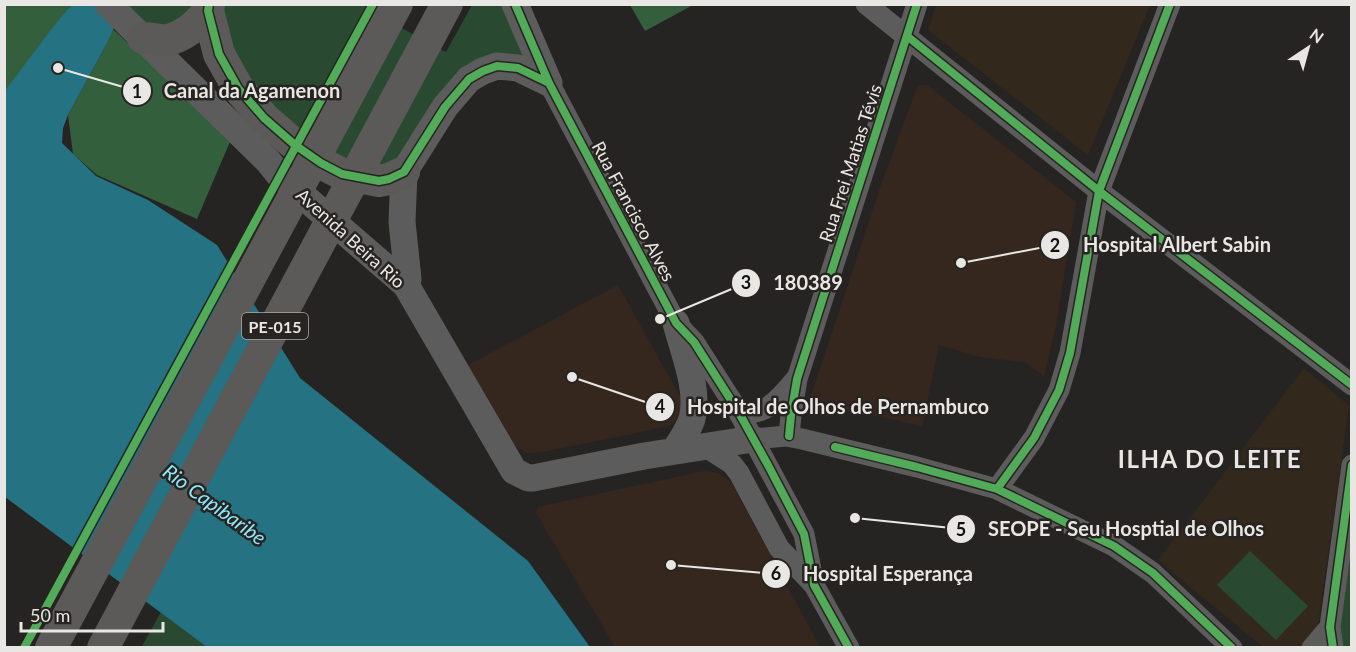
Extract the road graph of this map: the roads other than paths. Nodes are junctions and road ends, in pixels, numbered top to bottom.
1 (397, 4) edge
2 (447, 4) edge
3 (866, 4) edge
4 (917, 4) edge
5 (1170, 4) edge
6 (515, 5) edge
7 (208, 8) edge
8 (126, 21) edge
9 (906, 36) junction
10 (549, 83) junction
11 (404, 172) junction
12 (1099, 191) junction
13 (406, 285) junction
14 (676, 323) junction
15 (797, 379) junction
16 (1352, 384) edge
17 (738, 411) junction
18 (789, 436) junction
19 (753, 439) junction
20 (704, 446) junction
21 (674, 452) junction
22 (1352, 465) edge
23 (997, 489) junction
24 (814, 585) junction
25 (1332, 637) edge
26 (51, 648) edge
27 (103, 648) edge
28 (849, 648) edge
29 (1232, 648) edge
30 (1312, 648) edge

1 - 26 highway, PE-015, bridge
2 - 27 highway, PE-015, bridge
3 - 9 street
4 - 9 street, Rua Frei Matias Tévis
5 - 12 street
6 - 10 main road, Rua Francisco Alves
7 - 8 highway
7 - 11 highway
8 - 13 main road, Avenida Beira Rio
9 - 12 street
9 - 15 street, Rua Frei Matias Tévis
10 - 11 main road
10 - 14 street, Rua Francisco Alves
11 - 13 main road
12 - 16 street
12 - 23 street
13 - 21 main road, Avenida Beira Rio
14 - 17 street, Rua Francisco Alves
14 - 21 main road
15 - 17 street, Rua Frei Matias Tévis
15 - 18 street, Rua Frei Matias Tévis
17 - 19 street, Rua Francisco Alves
18 - 19 street
18 - 23 street
19 - 20 main road, Avenida Beira Rio
19 - 24 street, Rua Francisco Alves
20 - 21 main road, Avenida Beira Rio
20 - 24 street, Rua Francisco Alves
22 - 25 street
23 - 29 street
24 - 28 street, Rua Francisco Alves
25 - 30 street

